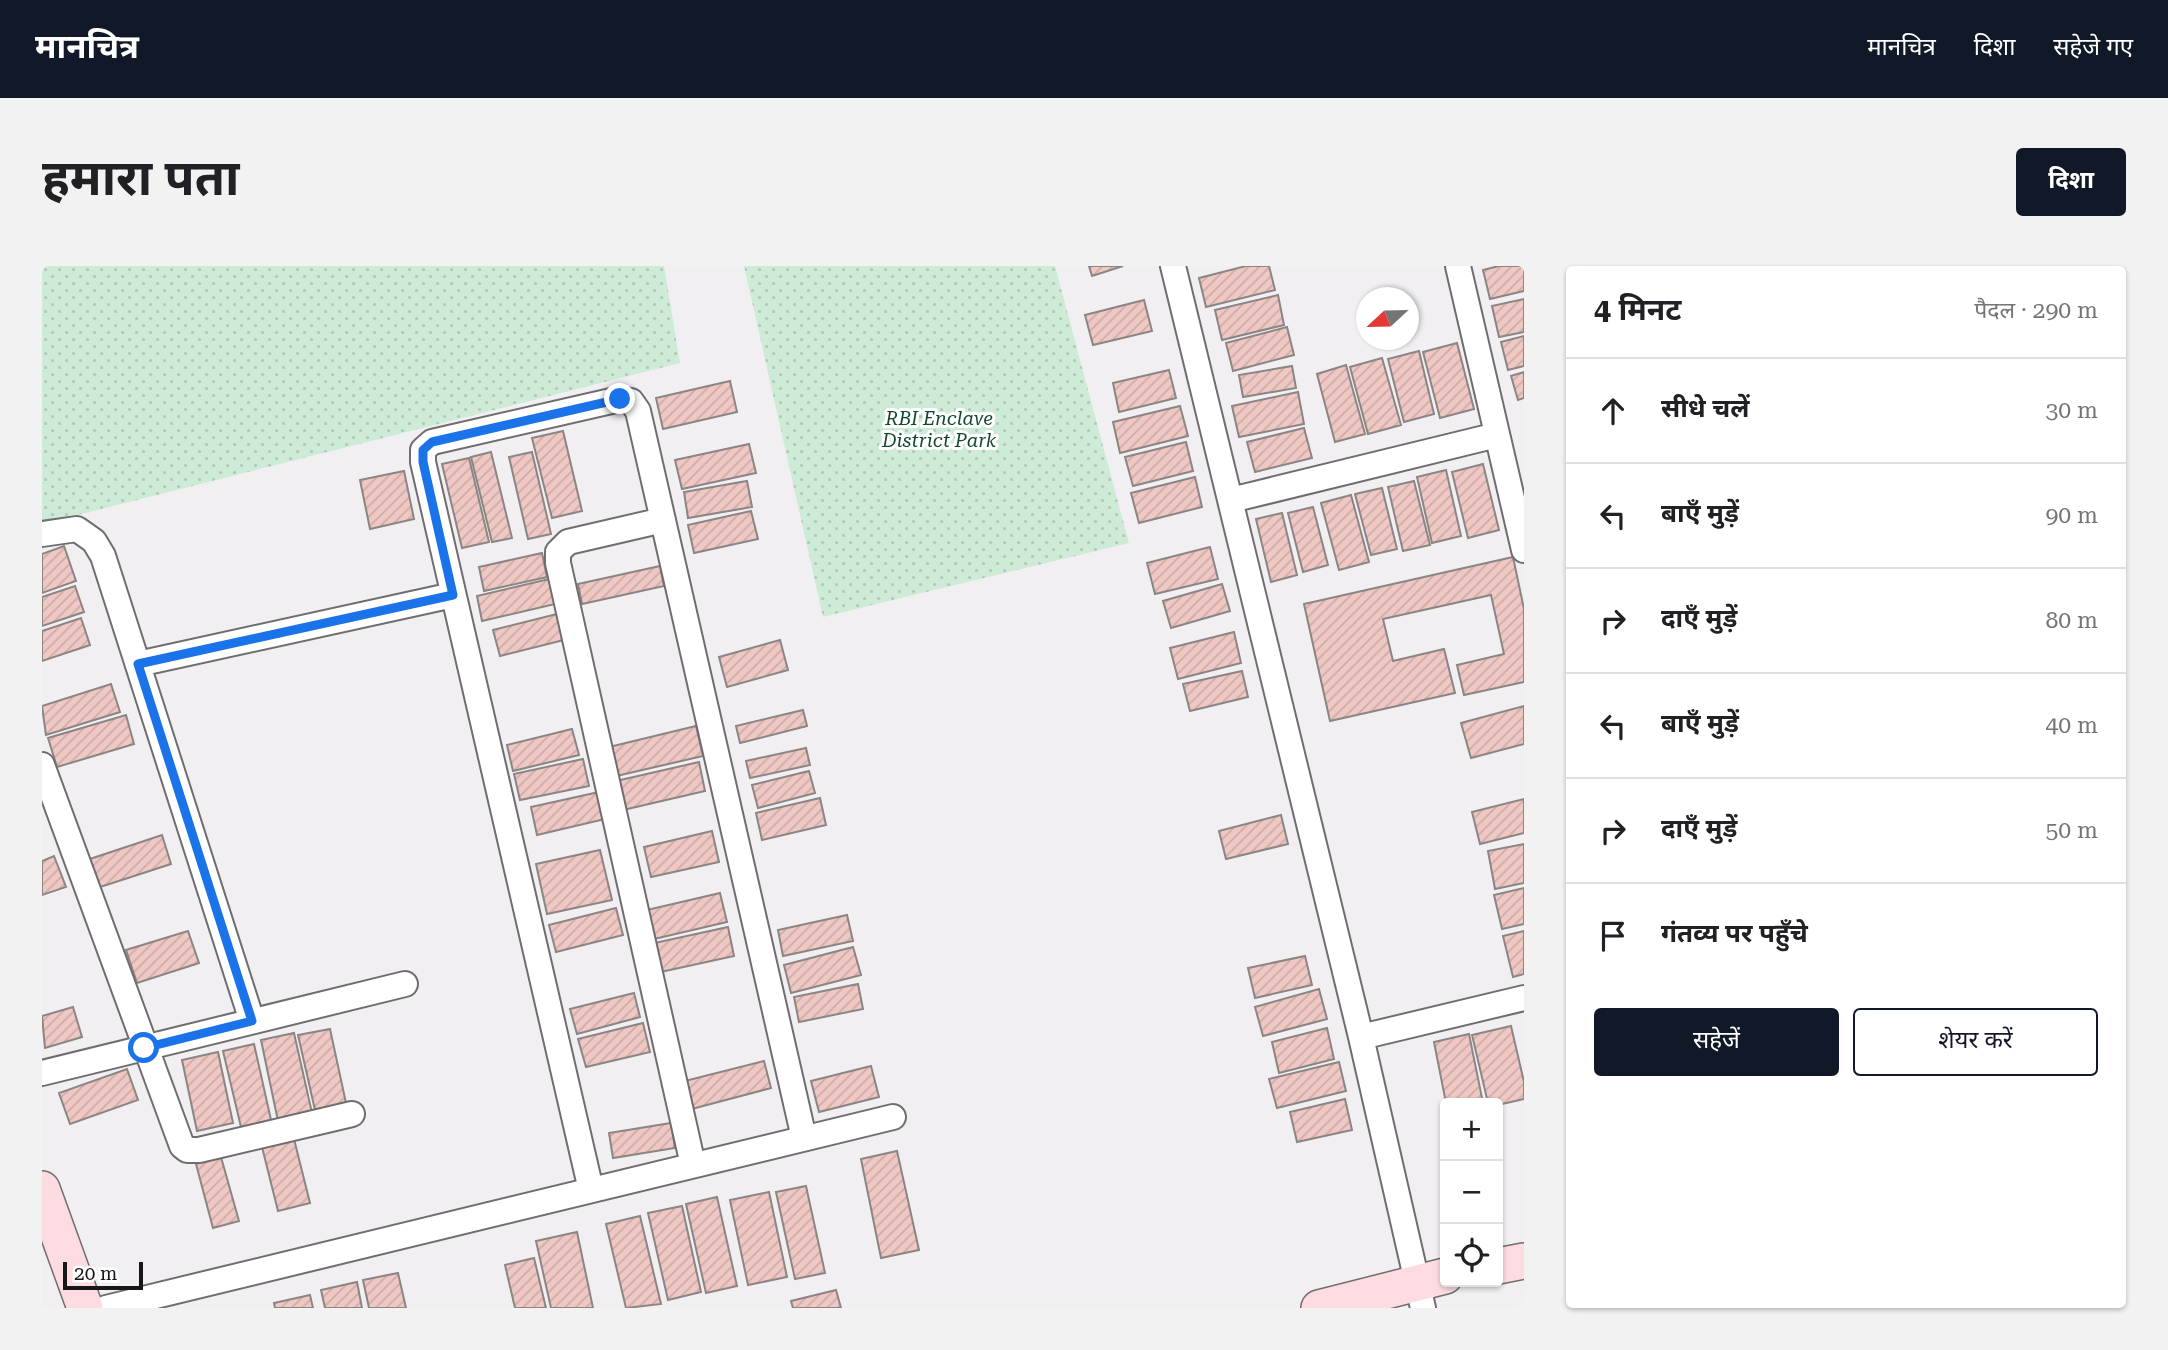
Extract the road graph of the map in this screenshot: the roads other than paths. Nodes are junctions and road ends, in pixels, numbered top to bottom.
1 (1173, 266) edge
2 (1458, 266) edge
3 (1497, 435) junction
4 (1231, 499) junction
5 (663, 520) junction
6 (42, 534) edge
7 (1524, 550) edge
8 (453, 595) junction
9 (138, 664) junction
10 (42, 765) edge
11 (405, 984) dead end
12 (1524, 998) edge
13 (252, 1021) junction
14 (1361, 1037) junction
15 (144, 1048) junction
16 (42, 1073) edge
17 (352, 1114) dead end
18 (893, 1117) dead end
19 (804, 1138) junction
20 (693, 1165) junction
21 (42, 1189) edge
22 (592, 1190) junction
23 (1524, 1261) edge
24 (1503, 1265) edge
25 (1429, 1289) edge
26 (85, 1308) edge
27 (106, 1308) edge
28 (1319, 1308) edge

1 - 4 street
2 - 3 street
3 - 4 street
3 - 7 street
4 - 14 street
5 - 8 street
5 - 19 street
5 - 20 street
6 - 9 street
8 - 9 street
8 - 22 street
9 - 13 street
10 - 15 street
11 - 13 street
12 - 14 street
13 - 15 street
14 - 25 street
15 - 16 street
15 - 17 street
18 - 19 street
19 - 20 street
20 - 22 street
21 - 26 street
22 - 27 street
23 - 24 street
25 - 28 street

